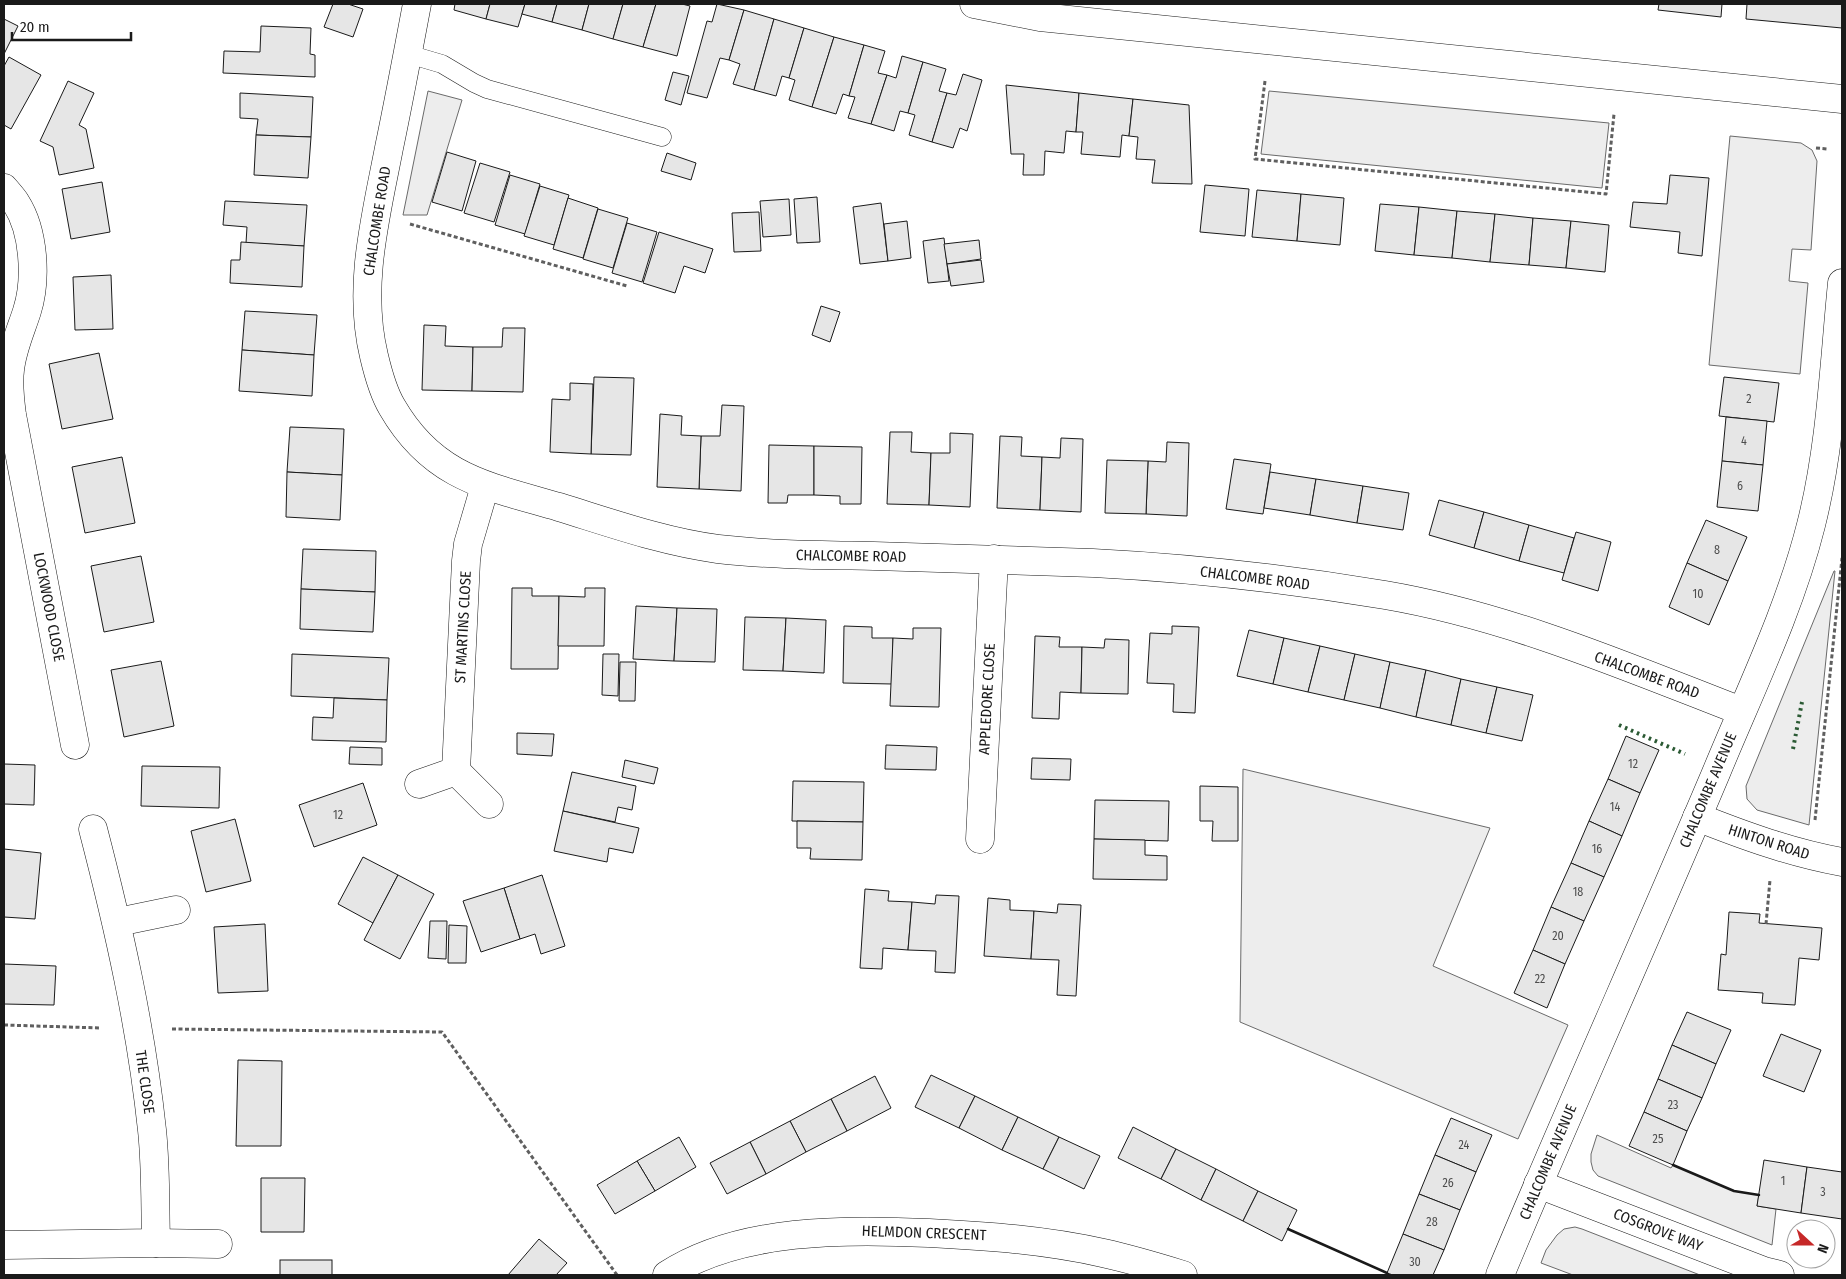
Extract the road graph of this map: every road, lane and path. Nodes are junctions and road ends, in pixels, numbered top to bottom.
1 (417, 4) edge
2 (974, 4) edge
3 (408, 54) junction
4 (1265, 81) dead end
5 (1842, 99) edge
6 (1614, 114) dead end
7 (662, 138) dead end
8 (1816, 148) dead end
9 (1828, 149) dead end
10 (4, 188) edge
11 (376, 214) junction
12 (1842, 283) edge
13 (627, 286) dead end
14 (13, 471) edge
15 (484, 486) junction
16 (1842, 558) edge
17 (994, 559) junction
18 (1742, 710) junction
19 (75, 745) dead end
20 (456, 771) junction
21 (419, 784) dead end
22 (489, 804) dead end
23 (1697, 817) junction
24 (93, 829) dead end
25 (979, 839) dead end
26 (1772, 844) junction
27 (1812, 856) junction
28 (1842, 862) edge
29 (176, 910) dead end
30 (118, 922) junction
31 (1766, 924) dead end
32 (4, 1025) edge
33 (138, 1028) junction
34 (1538, 1184) junction
35 (156, 1243) junction
36 (218, 1244) dead end
37 (4, 1246) edge
38 (617, 1275) edge
39 (667, 1275) edge
40 (1183, 1275) edge
41 (1500, 1275) edge
42 (1780, 1275) edge

1 - 3 main road, CHALCOMBE ROAD
2 - 5 main road
3 - 7 lane
3 - 11 main road, CHALCOMBE ROAD
4 - 6 path
8 - 9 path
10 - 14 main road, LOCKWOOD CLOSE
11 - 13 path
11 - 15 main road, CHALCOMBE ROAD
12 - 18 main road, CHALCOMBE AVENUE
14 - 19 main road, LOCKWOOD CLOSE
15 - 17 main road, CHALCOMBE ROAD
15 - 20 main road, ST MARTINS CLOSE
16 - 27 path
17 - 18 main road, CHALCOMBE ROAD
17 - 25 main road, APPLEDORE CLOSE
18 - 23 main road, CHALCOMBE AVENUE
20 - 21 main road
20 - 22 main road
23 - 26 main road, HINTON ROAD
23 - 34 main road, CHALCOMBE AVENUE
24 - 30 main road, THE CLOSE
26 - 27 main road, HINTON ROAD
26 - 31 path
27 - 28 main road, HINTON ROAD
29 - 30 main road
30 - 33 main road, THE CLOSE
32 - 33 path
33 - 35 main road, THE CLOSE
33 - 38 path
34 - 41 main road, CHALCOMBE AVENUE
34 - 42 main road, COSGROVE WAY
35 - 36 main road
35 - 37 main road
39 - 40 main road, HELMDON CRESCENT

